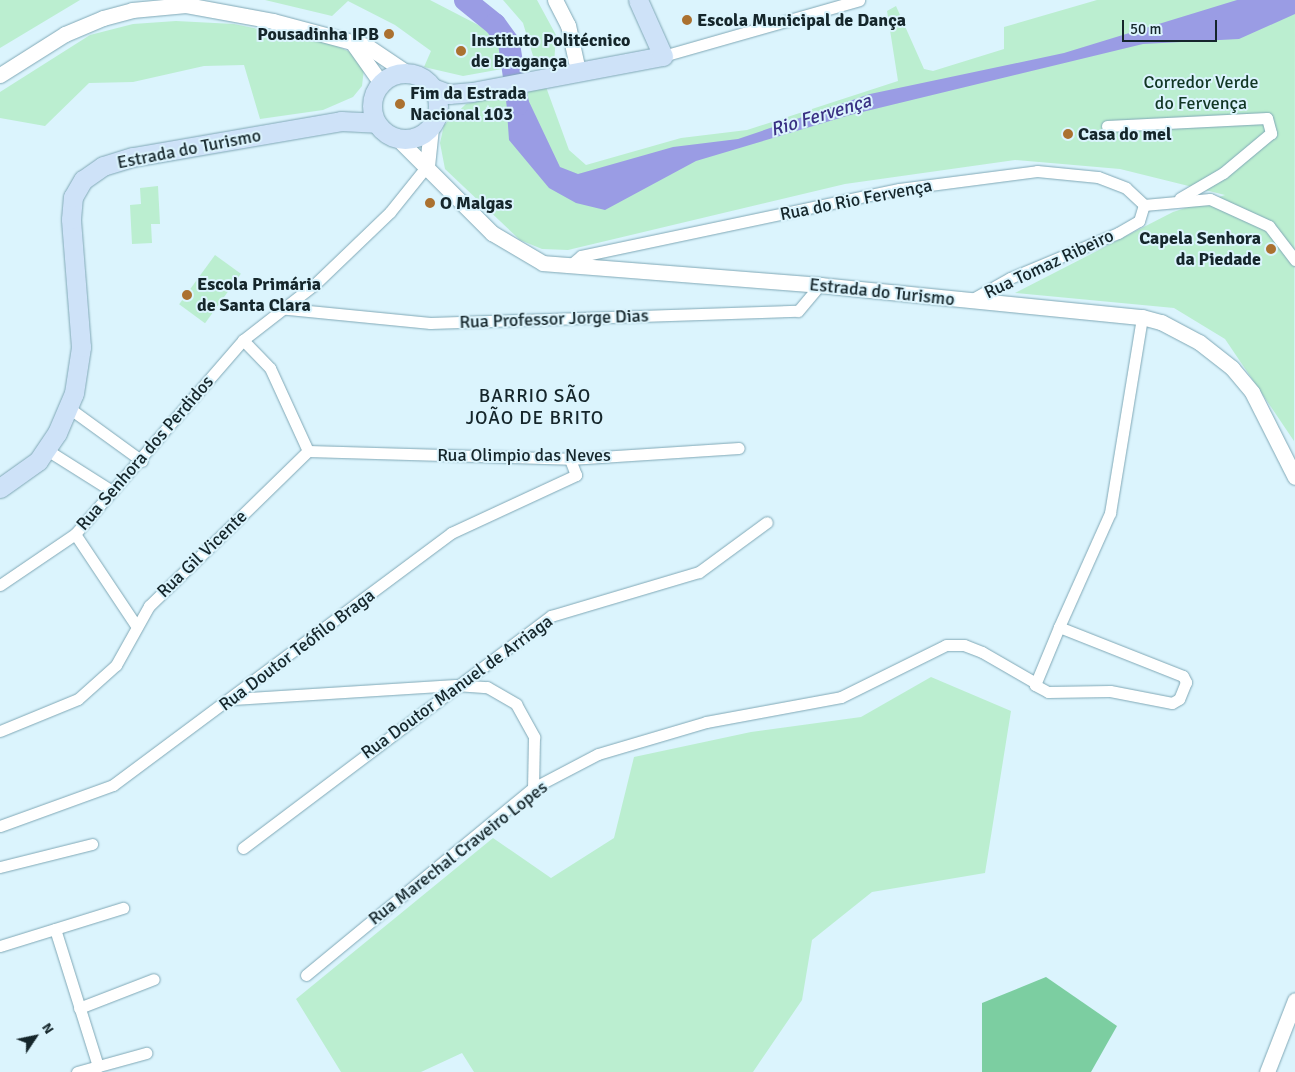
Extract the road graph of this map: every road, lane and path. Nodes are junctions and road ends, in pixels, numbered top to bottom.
1 (555, 0) edge
2 (638, 0) edge
3 (860, 0) edge
4 (349, 41) junction
5 (663, 56) junction
6 (578, 71) junction
7 (408, 73) junction
8 (0, 76) edge
9 (381, 83) junction
10 (433, 88) junction
11 (472, 92) junction
12 (372, 100) junction
13 (341, 121) junction
14 (376, 123) junction
15 (433, 124) junction
16 (1107, 126) dead end
17 (399, 140) junction
18 (427, 166) junction
19 (1180, 198) junction
20 (1144, 204) junction
21 (1295, 260) edge
22 (567, 268) junction
23 (820, 286) junction
24 (969, 301) junction
25 (278, 308) junction
26 (1142, 316) junction
27 (243, 340) junction
28 (69, 408) junction
29 (739, 448) dead end
30 (47, 450) junction
31 (308, 451) junction
32 (570, 459) junction
33 (142, 460) junction
34 (1295, 478) edge
35 (0, 488) edge
36 (112, 491) junction
37 (767, 522) dead end
38 (75, 534) junction
39 (0, 584) edge
40 (135, 624) junction
41 (1059, 627) junction
42 (1036, 683) junction
43 (456, 685) junction
44 (233, 699) junction
45 (0, 731) edge
46 (533, 788) junction
47 (0, 826) edge
48 (92, 844) dead end
49 (243, 848) dead end
50 (0, 867) edge
51 (123, 908) dead end
52 (55, 929) junction
53 (0, 946) edge
54 (306, 975) dead end
55 (154, 979) dead end
56 (1295, 1000) edge
57 (79, 1008) junction
58 (146, 1053) dead end
59 (98, 1066) junction
60 (77, 1072) edge
61 (1267, 1072) edge

1 - 6 street
2 - 5 main road
3 - 5 street
4 - 7 street
4 - 8 street
4 - 9 street
5 - 6 main road
6 - 11 main road
7 - 9 main road
7 - 10 main road
9 - 12 main road
10 - 11 main road
10 - 15 main road
11 - 15 main road
12 - 13 main road, Estrada do Turismo
12 - 14 main road
13 - 14 main road, Estrada do Turismo
13 - 28 main road, Estrada do Turismo
14 - 17 main road
15 - 17 main road
15 - 18 street
16 - 19 street
17 - 18 street, Estrada do Turismo
18 - 22 street, Estrada do Turismo
18 - 25 street, Rua Senhora dos Perdidos
19 - 20 street
19 - 21 street
20 - 22 street, Rua do Rio Fervença
20 - 24 street, Rua Tomaz Ribeiro
22 - 23 street, Estrada do Turismo
23 - 24 street, Estrada do Turismo
23 - 25 street, Rua Professor Jorge Dias
24 - 26 street, Estrada do Turismo
25 - 27 street, Rua Senhora dos Perdidos
26 - 34 street, Estrada do Turismo
26 - 41 street
27 - 31 street
27 - 33 street, Rua Senhora dos Perdidos
28 - 30 main road, Estrada do Turismo
28 - 33 street
29 - 32 street, Rua Olimpio das Neves
30 - 35 main road, Estrada do Turismo
30 - 36 street
31 - 32 street, Rua Olimpio das Neves
31 - 40 street, Rua Gil Vicente
32 - 44 street, Rua Doutor Teófilo Braga
33 - 36 street, Rua Senhora dos Perdidos
36 - 38 street, Rua Senhora dos Perdidos
37 - 43 street, Rua Doutor Manuel de Arriaga
38 - 39 street, Rua Senhora dos Perdidos
38 - 40 street
40 - 45 street, Rua Gil Vicente
41 - 42 street
41 - 42 street, Rua Marechal Craveiro Lopes
42 - 46 street, Rua Marechal Craveiro Lopes
43 - 44 street
43 - 46 street
43 - 49 street, Rua Doutor Manuel de Arriaga
44 - 47 street, Rua Doutor Teófilo Braga
46 - 54 street, Rua Marechal Craveiro Lopes
48 - 50 street
51 - 52 street
52 - 53 street
52 - 57 street
55 - 57 street
56 - 61 street
57 - 59 street
58 - 59 street
59 - 60 street

